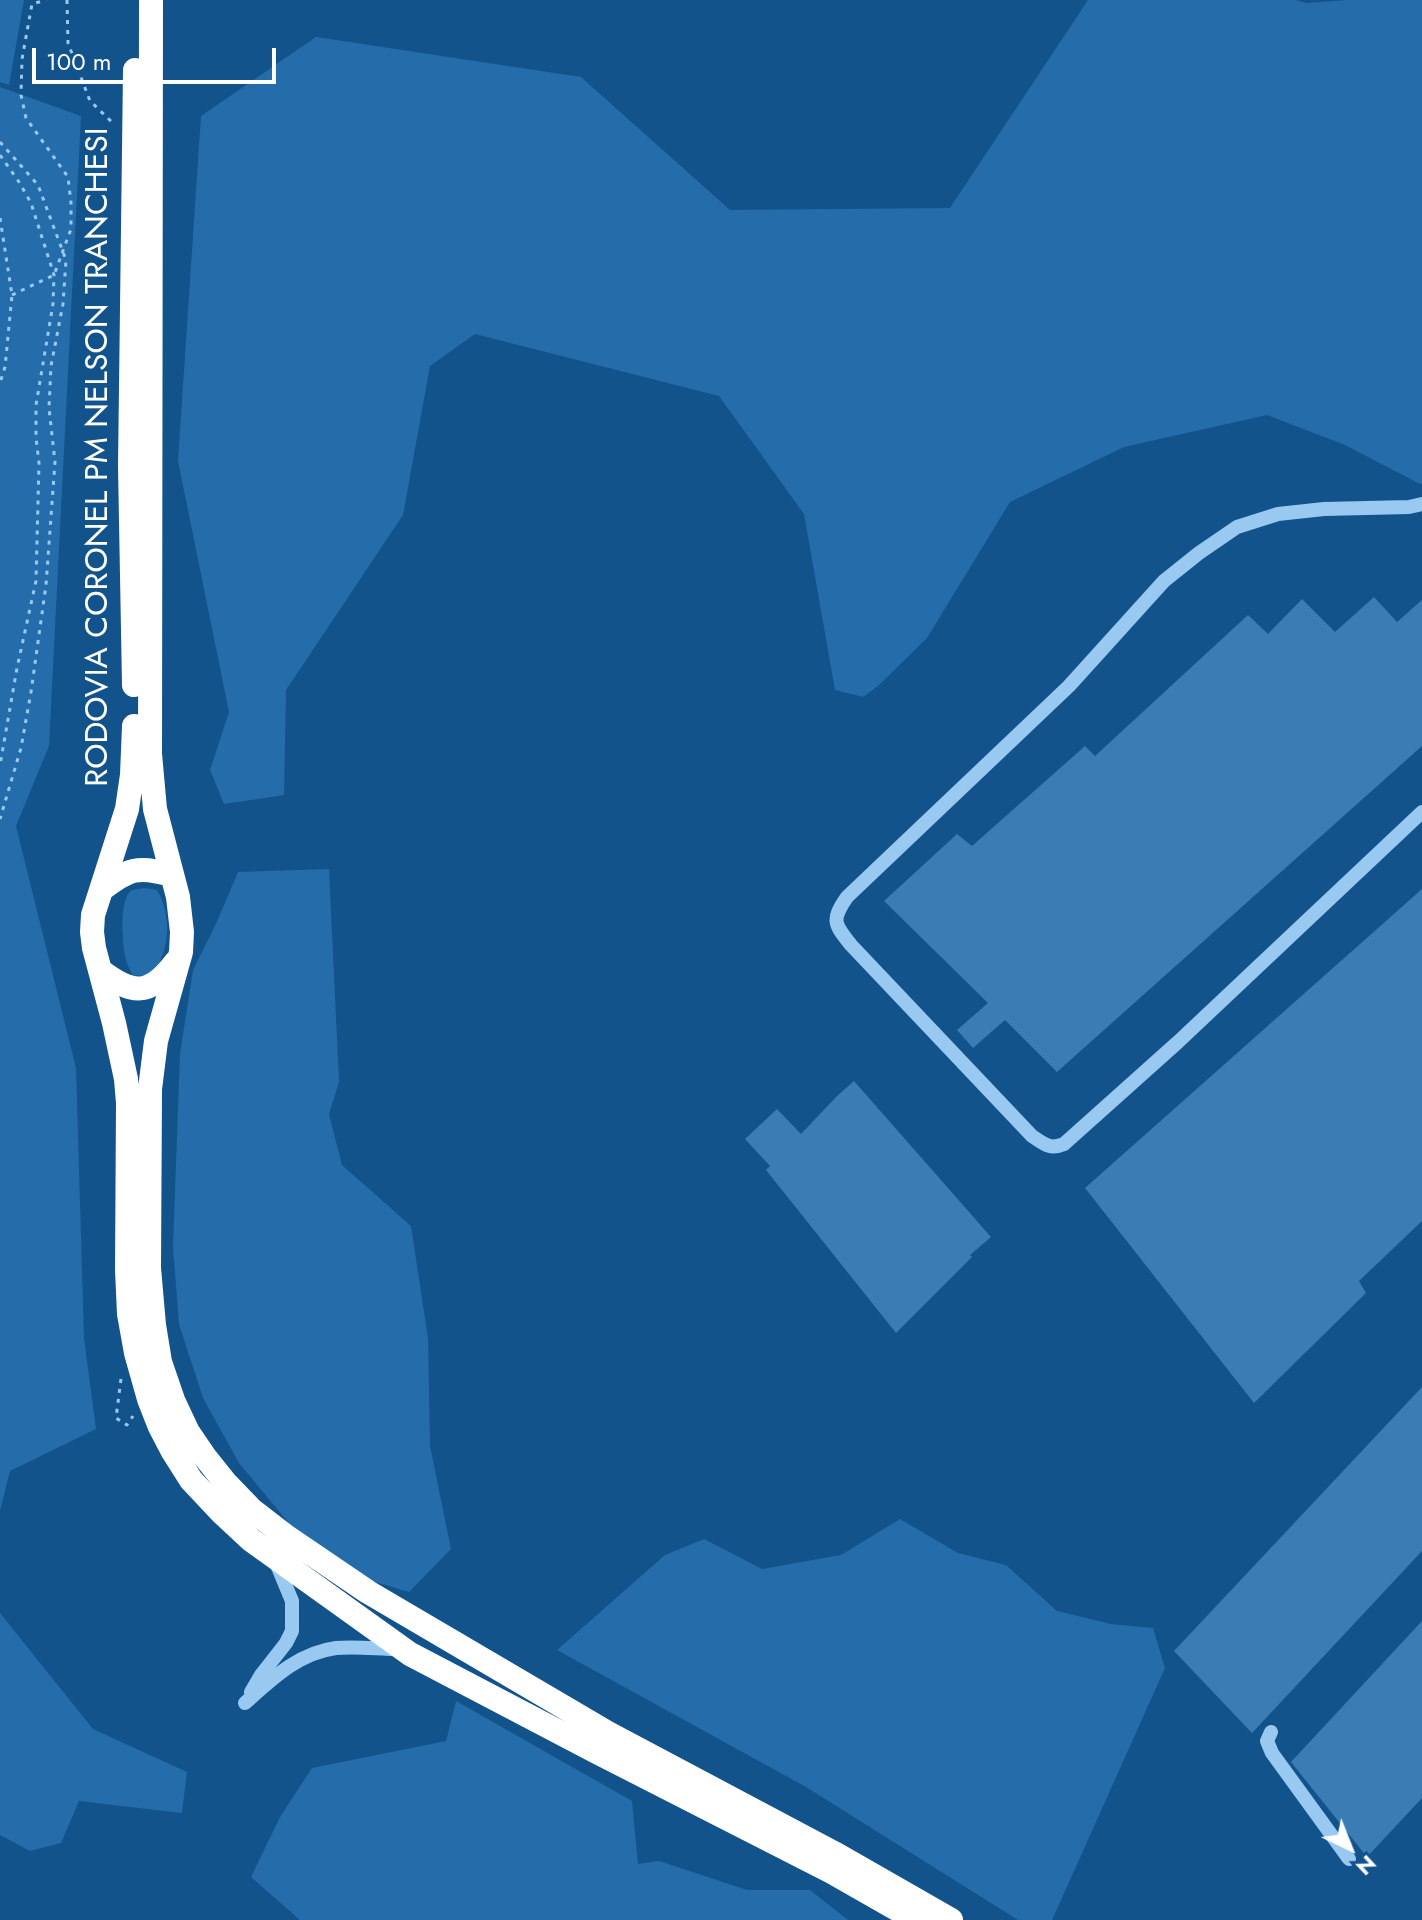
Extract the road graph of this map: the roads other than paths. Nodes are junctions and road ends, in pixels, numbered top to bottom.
1 (136, 0) edge
2 (151, 0) edge
3 (1422, 504) edge
4 (1422, 812) edge
5 (171, 875) junction
6 (100, 891) junction
7 (179, 958) junction
8 (101, 971) junction
9 (274, 1556) junction
10 (403, 1649) junction
11 (1271, 1732) dead end
12 (1349, 1859) dead end
13 (916, 1920) edge
14 (951, 1920) edge

1 - 6 highway, RODOVIA CORONEL PM NELSON TRANCHESI
2 - 5 highway, RODOVIA CORONEL PM NELSON TRANCHESI
3 - 4 street
5 - 6 highway
5 - 7 highway, RODOVIA CORONEL PM NELSON TRANCHESI
6 - 8 highway, RODOVIA CORONEL PM NELSON TRANCHESI
7 - 8 highway
7 - 14 highway, RODOVIA CORONEL PM NELSON TRANCHESI
8 - 9 highway, RODOVIA CORONEL PM NELSON TRANCHESI
9 - 10 highway, RODOVIA CORONEL PM NELSON TRANCHESI
9 - 10 street
10 - 13 highway, RODOVIA CORONEL PM NELSON TRANCHESI
11 - 12 street

